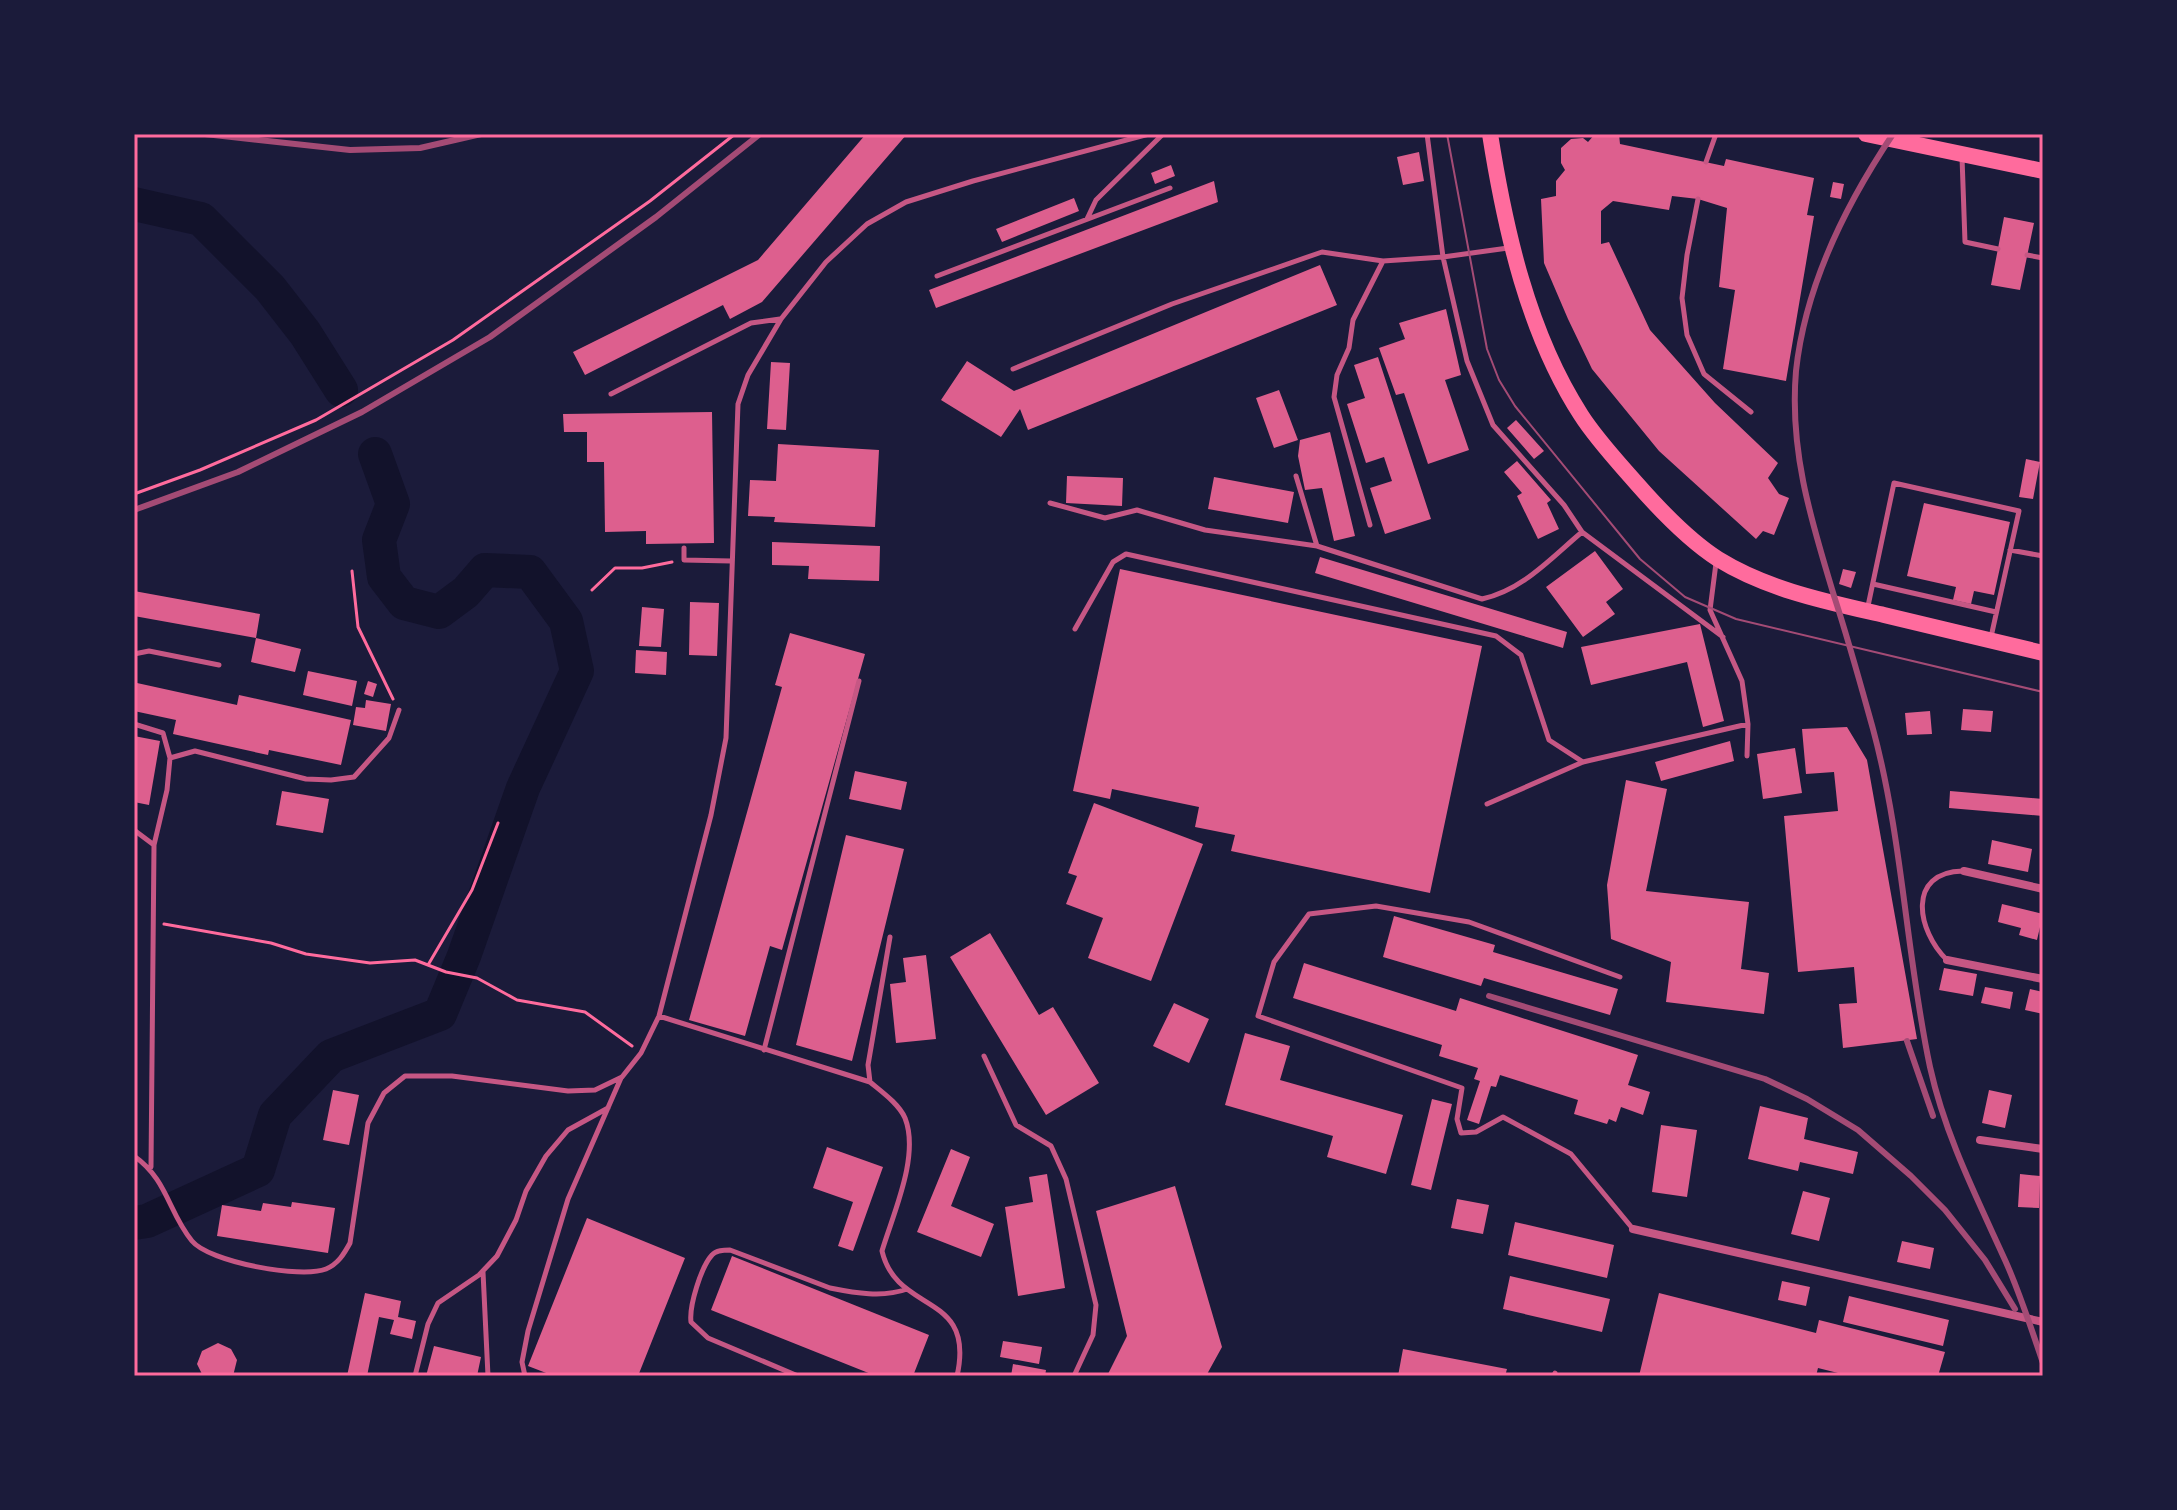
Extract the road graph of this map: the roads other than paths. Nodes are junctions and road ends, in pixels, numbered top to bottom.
1 (1149, 134) edge
2 (1163, 134) edge
3 (1427, 134) edge
4 (1490, 134) edge
5 (1716, 134) edge
6 (1866, 134) edge
7 (1962, 156) junction
8 (1706, 162) dead end
9 (2043, 171) edge
10 (1170, 188) dead end
11 (1698, 199) dead end
12 (1087, 219) junction
13 (1513, 247) junction
14 (1998, 249) dead end
15 (2027, 255) dead end
16 (1443, 257) junction
17 (2043, 258) edge
18 (1383, 261) junction
19 (937, 276) dead end
20 (781, 319) junction
21 (1013, 369) dead end
22 (611, 394) dead end
23 (1751, 412) dead end
24 (1296, 476) dead end
25 (1050, 503) dead end
26 (1370, 525) dead end
27 (1582, 532) junction
28 (1317, 546) junction
29 (684, 548) dead end
30 (2010, 550) junction
31 (2043, 556) edge
32 (1717, 558) junction
33 (731, 561) junction
34 (1873, 584) junction
35 (1867, 611) junction
36 (1996, 612) junction
37 (1075, 629) dead end
38 (1723, 637) junction
39 (1990, 640) junction
40 (2043, 653) edge
41 (134, 654) edge
42 (219, 665) dead end
43 (859, 681) dead end
44 (399, 710) road end
45 (134, 724) edge
46 (1748, 724) junction
47 (1747, 756) dead end
48 (170, 758) junction
49 (1583, 762) junction
50 (1487, 804) dead end
51 (134, 830) edge
52 (154, 845) junction
53 (1964, 871) joint
54 (2043, 889) edge
55 (890, 937) dead end
56 (1947, 960) joint
57 (1620, 977) dead end
58 (2043, 979) edge
59 (659, 1016) junction
60 (764, 1050) junction
61 (984, 1056) dead end
62 (622, 1077) junction
63 (870, 1082) junction
64 (608, 1108) junction
65 (1980, 1140) dead end
66 (2043, 1149) edge
67 (134, 1156) edge
68 (151, 1168) junction
69 (1633, 1229) joint
70 (483, 1271) junction
71 (907, 1289) junction
72 (2043, 1322) edge
73 (415, 1376) edge
74 (488, 1376) edge
75 (525, 1376) edge
76 (798, 1376) edge
77 (957, 1376) edge
78 (1074, 1376) edge

1 - 20 lane
2 - 12 lane
3 - 16 lane
4 - 13 main road
5 - 8 lane
6 - 7 main road
7 - 9 main road
7 - 14 lane
10 - 12 lane
11 - 23 lane
12 - 19 lane
13 - 16 lane
13 - 32 main road
15 - 17 lane
16 - 18 lane
16 - 27 lane
18 - 21 lane
18 - 26 lane
20 - 22 lane
20 - 33 lane
24 - 28 lane
25 - 28 lane
27 - 28 lane
27 - 38 lane
29 - 33 lane
30 - 31 lane
30 - 34 lane
30 - 36 lane
32 - 35 main road
32 - 38 lane
33 - 59 lane
34 - 35 lane
34 - 36 lane
35 - 39 main road
36 - 39 lane
37 - 49 lane
38 - 46 lane
39 - 40 main road
41 - 42 lane
43 - 60 lane
44 - 48 lane
45 - 48 lane
46 - 47 lane
46 - 49 lane
48 - 52 lane
49 - 50 lane
51 - 52 lane
52 - 68 lane
53 - 54 street
53 - 56 lane
55 - 63 lane
56 - 58 street
57 - 69 lane
59 - 60 lane
59 - 62 lane
60 - 63 lane
61 - 78 lane
62 - 64 lane
62 - 68 lane
63 - 71 lane
64 - 70 lane
64 - 75 lane
65 - 66 street
67 - 68 lane
69 - 72 street
70 - 73 lane
70 - 74 lane
71 - 76 lane
71 - 77 lane

